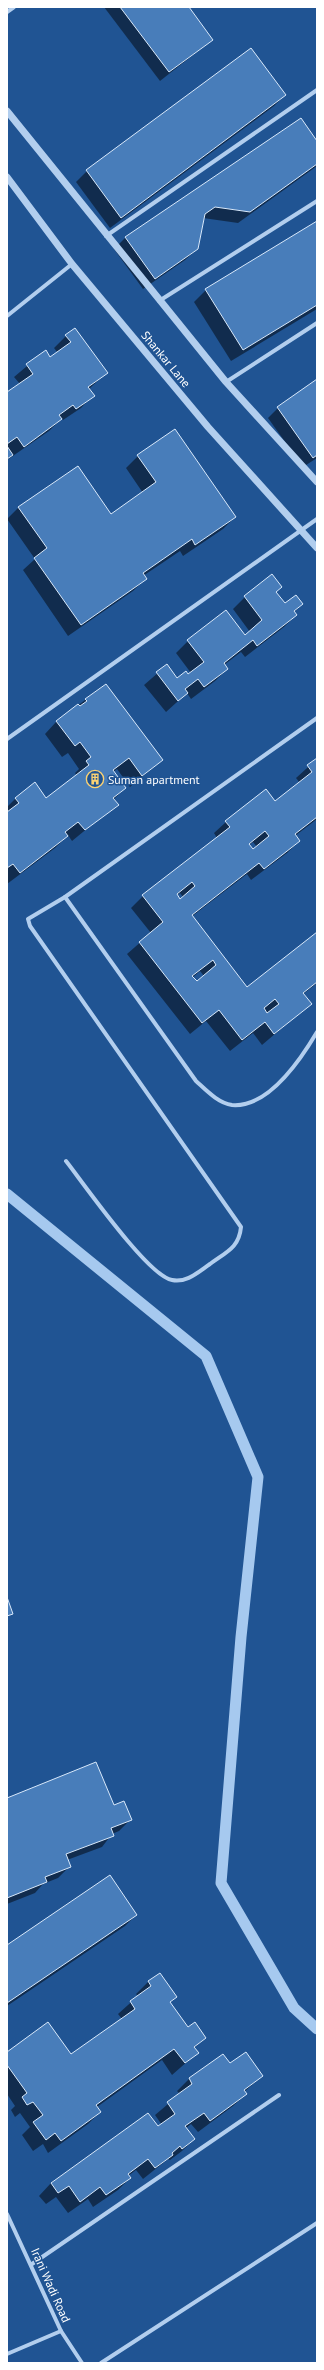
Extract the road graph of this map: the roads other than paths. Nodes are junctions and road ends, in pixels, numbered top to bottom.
1 (14, 7) edge
2 (7, 12) edge
3 (317, 90) edge
4 (7, 111) edge
5 (7, 177) edge
6 (317, 201) edge
7 (106, 236) junction
8 (72, 264) junction
9 (159, 301) junction
10 (7, 316) edge
11 (317, 323) edge
12 (226, 382) junction
13 (317, 482) edge
14 (317, 519) edge
15 (301, 532) junction
16 (317, 548) edge
17 (317, 718) edge
18 (7, 739) edge
19 (65, 897) junction
20 (317, 1032) edge
21 (66, 1161) dead end
22 (279, 2095) dead end
23 (7, 2214) edge
24 (317, 2223) edge
25 (32, 2264) junction
26 (61, 2331) junction
27 (7, 2354) edge
28 (82, 2363) edge
29 (101, 2363) edge

1 - 2 street
3 - 7 street
4 - 7 street
5 - 8 street, Shankar Lane
6 - 9 street
7 - 9 street
8 - 10 street
8 - 15 street, Shankar Lane
9 - 12 street
11 - 12 street
12 - 13 street
14 - 15 street
15 - 16 street, Shankar Lane
15 - 18 street
17 - 19 street
19 - 20 street
19 - 21 street
22 - 25 street
23 - 25 street, Irani Wadi Road
24 - 29 street
25 - 26 street, Irani Wadi Road
26 - 27 street
26 - 28 street, Irani Wadi Road

